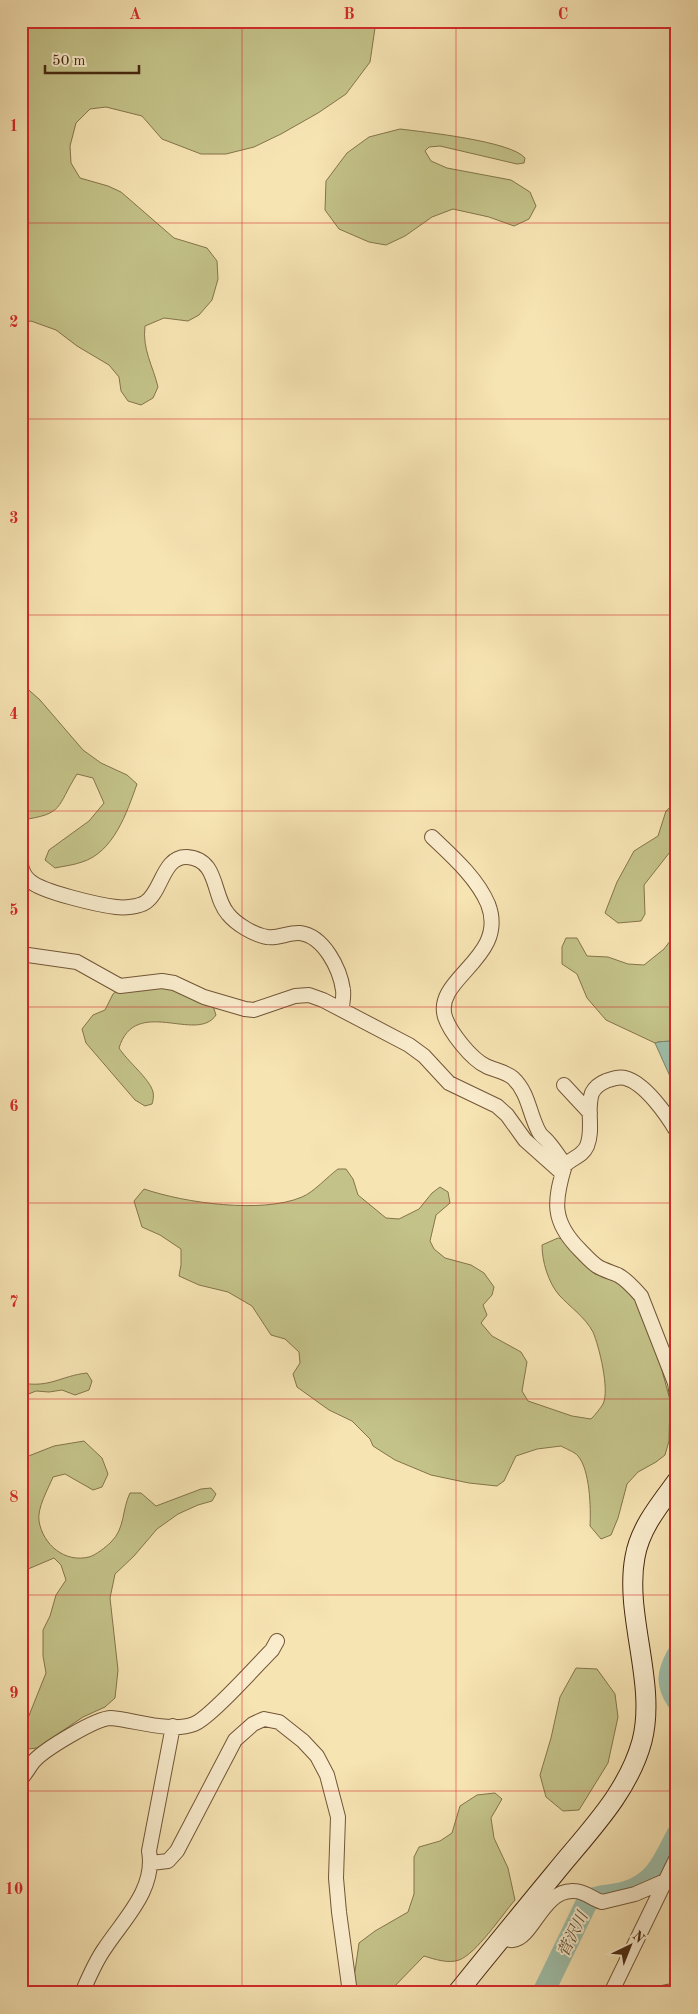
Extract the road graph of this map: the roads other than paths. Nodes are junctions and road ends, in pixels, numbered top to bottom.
1 (432, 837) dead end
2 (21, 865) edge
3 (21, 954) edge
4 (342, 1009) junction
5 (564, 1085) dead end
6 (590, 1113) junction
7 (677, 1132) edge
8 (563, 1169) junction
9 (677, 1396) edge
10 (677, 1481) edge
11 (277, 1642) dead end
12 (172, 1726) junction
13 (21, 1779) edge
14 (677, 1857) edge
15 (151, 1863) junction
16 (665, 1881) junction
17 (502, 1937) junction
18 (677, 1990) edge
19 (82, 1993) edge
20 (350, 1993) edge
21 (457, 1993) edge
22 (611, 1993) edge
23 (662, 1993) edge

1 - 8 street
2 - 4 street
3 - 4 street
4 - 8 street
5 - 6 street
6 - 7 street
6 - 8 street
8 - 9 street
10 - 17 street
11 - 12 street
12 - 13 street
12 - 15 street
14 - 16 street
15 - 19 street
15 - 20 street
16 - 17 street
16 - 22 street
17 - 21 street
18 - 23 street

